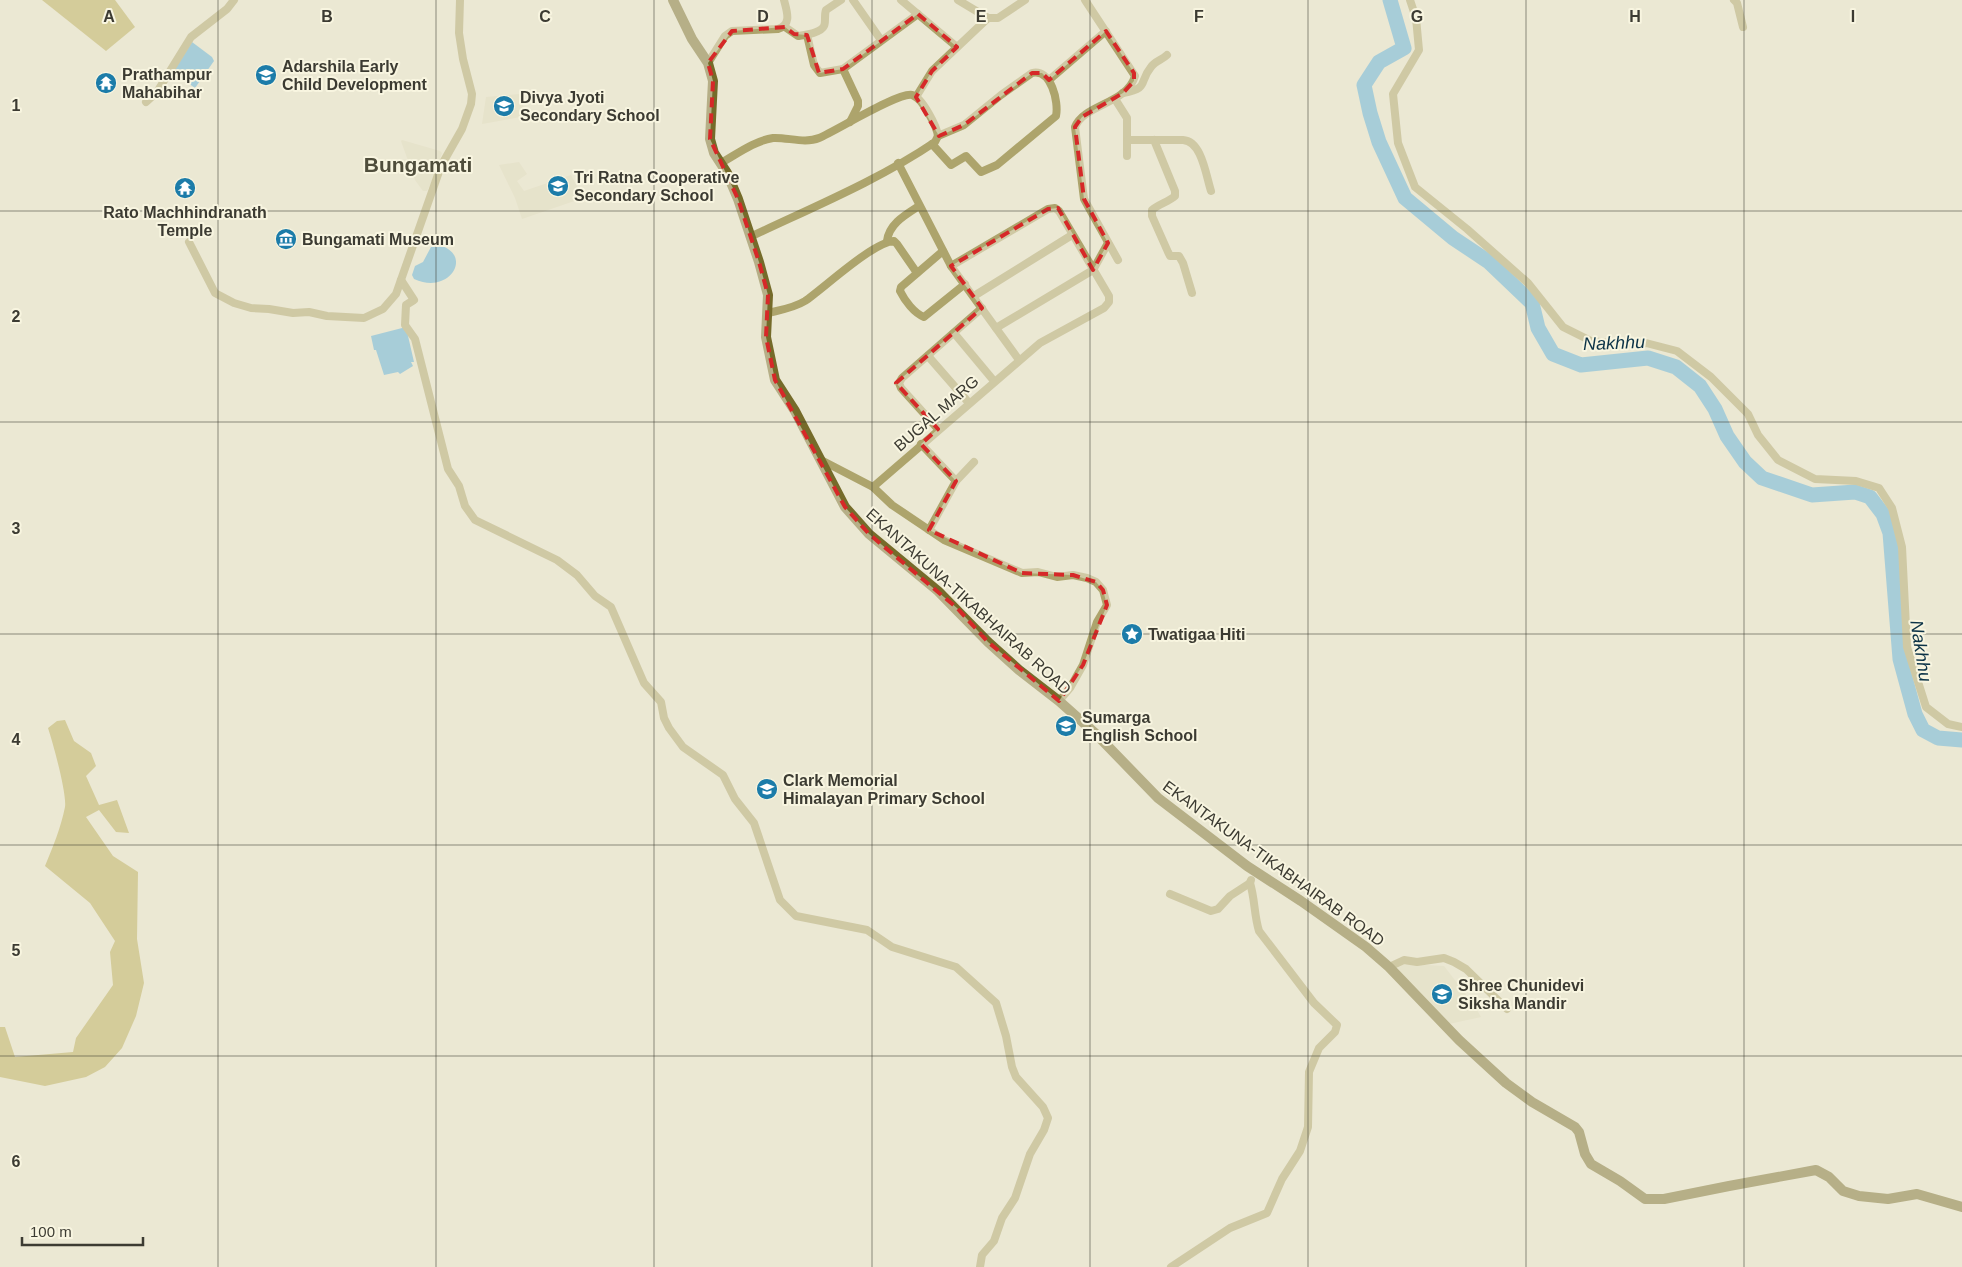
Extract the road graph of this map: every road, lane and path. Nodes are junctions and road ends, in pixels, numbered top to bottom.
1 (234, 0) edge
2 (460, 0) edge
3 (673, 0) edge
4 (784, 0) edge
5 (841, 0) edge
6 (854, 0) edge
7 (901, 0) edge
8 (958, 0) edge
9 (1025, 0) edge
10 (1085, 0) edge
11 (1410, 0) edge
12 (1734, 0) edge
13 (918, 14) junction
14 (988, 18) junction
15 (785, 27) junction
16 (1743, 27) dead end
17 (1106, 31) junction
18 (807, 35) junction
19 (881, 40) junction
20 (957, 47) junction
21 (1167, 54) dead end
22 (708, 63) junction
23 (843, 69) junction
24 (1049, 80) junction
25 (1123, 92) junction
26 (916, 97) junction
27 (1115, 99) junction
28 (146, 102) dead end
29 (850, 122) junction
30 (938, 136) junction
31 (1128, 140) junction
32 (1154, 140) junction
33 (932, 144) junction
34 (1126, 156) dead end
35 (721, 163) junction
36 (898, 163) junction
37 (1211, 191) dead end
38 (919, 206) junction
39 (1072, 235) junction
40 (750, 237) junction
41 (887, 241) junction
42 (189, 242) dead end
43 (1108, 243) junction
44 (944, 251) junction
45 (1118, 260) dead end
46 (952, 266) junction
47 (1093, 270) junction
48 (917, 273) junction
49 (401, 280) junction
50 (965, 284) junction
51 (1192, 293) dead end
52 (974, 296) junction
53 (982, 308) junction
54 (768, 313) junction
55 (996, 328) junction
56 (954, 333) junction
57 (928, 356) junction
58 (1019, 360) junction
59 (994, 381) junction
60 (969, 403) junction
61 (938, 429) junction
62 (921, 444) junction
63 (821, 460) junction
64 (974, 462) dead end
65 (956, 481) junction
66 (873, 487) junction
67 (929, 530) junction
68 (1059, 701) junction
69 (1962, 726) edge
70 (1256, 872) junction
71 (1250, 883) junction
72 (1170, 894) dead end
73 (1389, 967) junction
74 (1507, 1009) dead end
75 (1962, 1207) edge
76 (980, 1267) edge
77 (1171, 1267) edge

1 - 28 street
2 - 49 street
3 - 22 main road, EKANTAKUNA-TIKABHAIRAB ROAD
4 - 15 street
5 - 18 street
6 - 19 street
7 - 13 street
8 - 14 street
9 - 14 street
10 - 17 street
11 - 69 street
12 - 16 street
13 - 19 street
13 - 20 street
14 - 20 street
15 - 18 street
15 - 22 street
17 - 24 street
17 - 25 street
18 - 23 street
19 - 23 street
20 - 26 street
21 - 25 street
22 - 35 main road, EKANTAKUNA-TIKABHAIRAB ROAD
23 - 29 street
24 - 30 street
24 - 33 street
25 - 27 street
26 - 29 street
26 - 30 street
27 - 31 street
27 - 43 street
29 - 35 street
30 - 33 street
31 - 32 street
31 - 34 street
32 - 37 street
32 - 51 street
33 - 36 street
35 - 40 main road, EKANTAKUNA-TIKABHAIRAB ROAD
36 - 38 street
36 - 40 street
38 - 41 street
38 - 44 street
39 - 46 street, BUGAL MARG
39 - 47 street, BUGAL MARG
39 - 52 street
40 - 54 main road, EKANTAKUNA-TIKABHAIRAB ROAD
41 - 48 street
41 - 54 street
42 - 49 street
43 - 45 street
43 - 47 street
44 - 46 street
44 - 48 street
46 - 50 street
47 - 55 street
47 - 58 street, BUGAL MARG
48 - 50 street
49 - 76 street
50 - 52 street
52 - 53 street
53 - 55 street
53 - 56 street
54 - 63 main road, EKANTAKUNA-TIKABHAIRAB ROAD
55 - 58 street
56 - 57 street
56 - 59 street
57 - 60 street
57 - 61 street
58 - 59 street, BUGAL MARG
59 - 60 street, BUGAL MARG
60 - 61 street, BUGAL MARG
61 - 62 street, BUGAL MARG
62 - 65 street
62 - 66 street, BUGAL MARG
63 - 66 street
63 - 68 main road, EKANTAKUNA-TIKABHAIRAB ROAD
64 - 65 street
65 - 67 street
66 - 67 street
67 - 68 street
68 - 70 main road, EKANTAKUNA-TIKABHAIRAB ROAD
70 - 71 street
70 - 73 main road, EKANTAKUNA-TIKABHAIRAB ROAD
71 - 72 street
71 - 77 street
73 - 74 street
73 - 75 main road, EKANTAKUNA-TIKABHAIRAB ROAD

